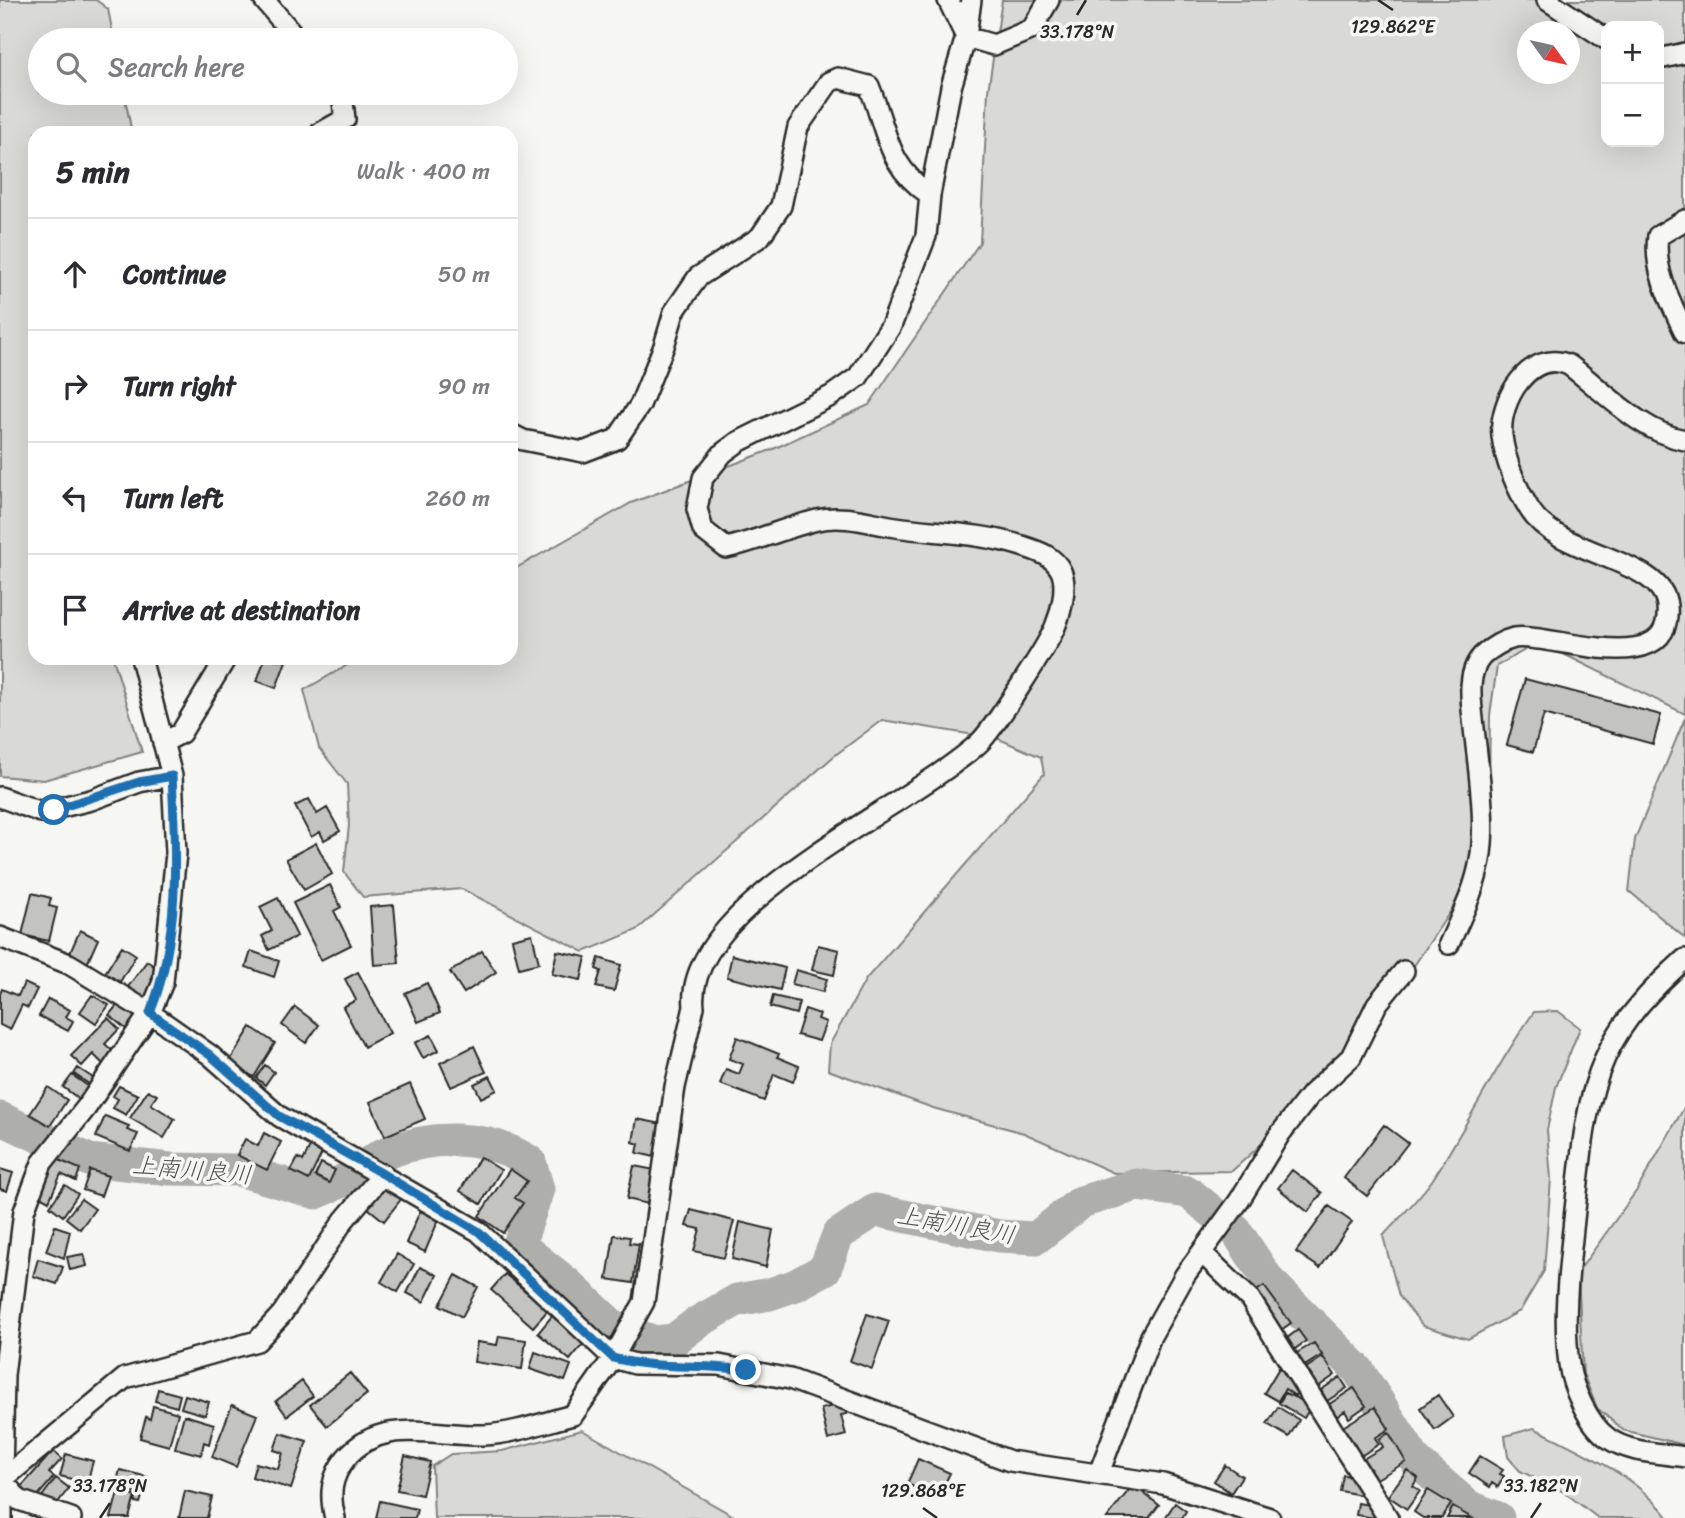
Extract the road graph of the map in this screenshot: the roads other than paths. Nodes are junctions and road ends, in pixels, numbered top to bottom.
1 (264, 0) edge
2 (948, 0) edge
3 (971, 0) edge
4 (1049, 0) edge
5 (1547, 0) edge
6 (288, 28) edge
7 (1601, 35) edge
8 (966, 37) junction
9 (1685, 53) edge
10 (1664, 58) edge
11 (343, 105) edge
12 (332, 126) edge
13 (930, 195) junction
14 (1685, 220) edge
15 (1685, 333) edge
16 (518, 438) edge
17 (1685, 440) edge
18 (143, 665) edge
19 (222, 665) edge
20 (163, 743) junction
21 (172, 776) junction
22 (0, 797) edge
23 (0, 936) edge
24 (1449, 944) dead end
25 (1685, 959) edge
26 (1404, 971) dead end
27 (150, 1013) junction
28 (383, 1174) junction
29 (1202, 1253) junction
30 (618, 1351) junction
31 (1685, 1457) edge
32 (1099, 1473) junction
33 (2, 1480) junction
34 (2, 1518) edge
35 (71, 1518) edge
36 (335, 1518) edge
37 (1270, 1518) edge
38 (1388, 1518) edge

1 - 6 street
2 - 8 street
3 - 8 street
4 - 8 street
5 - 7 street
8 - 13 street
9 - 10 street
11 - 12 street
13 - 16 street
13 - 30 street
14 - 15 street
17 - 24 street
18 - 20 street
19 - 20 street
20 - 21 street
21 - 22 street
21 - 27 street
23 - 27 street
25 - 31 street
26 - 29 street
27 - 28 street
27 - 33 street
28 - 30 street
28 - 33 street
29 - 32 street
29 - 38 street
30 - 32 street
30 - 36 street
32 - 37 street
33 - 34 street
33 - 35 street

